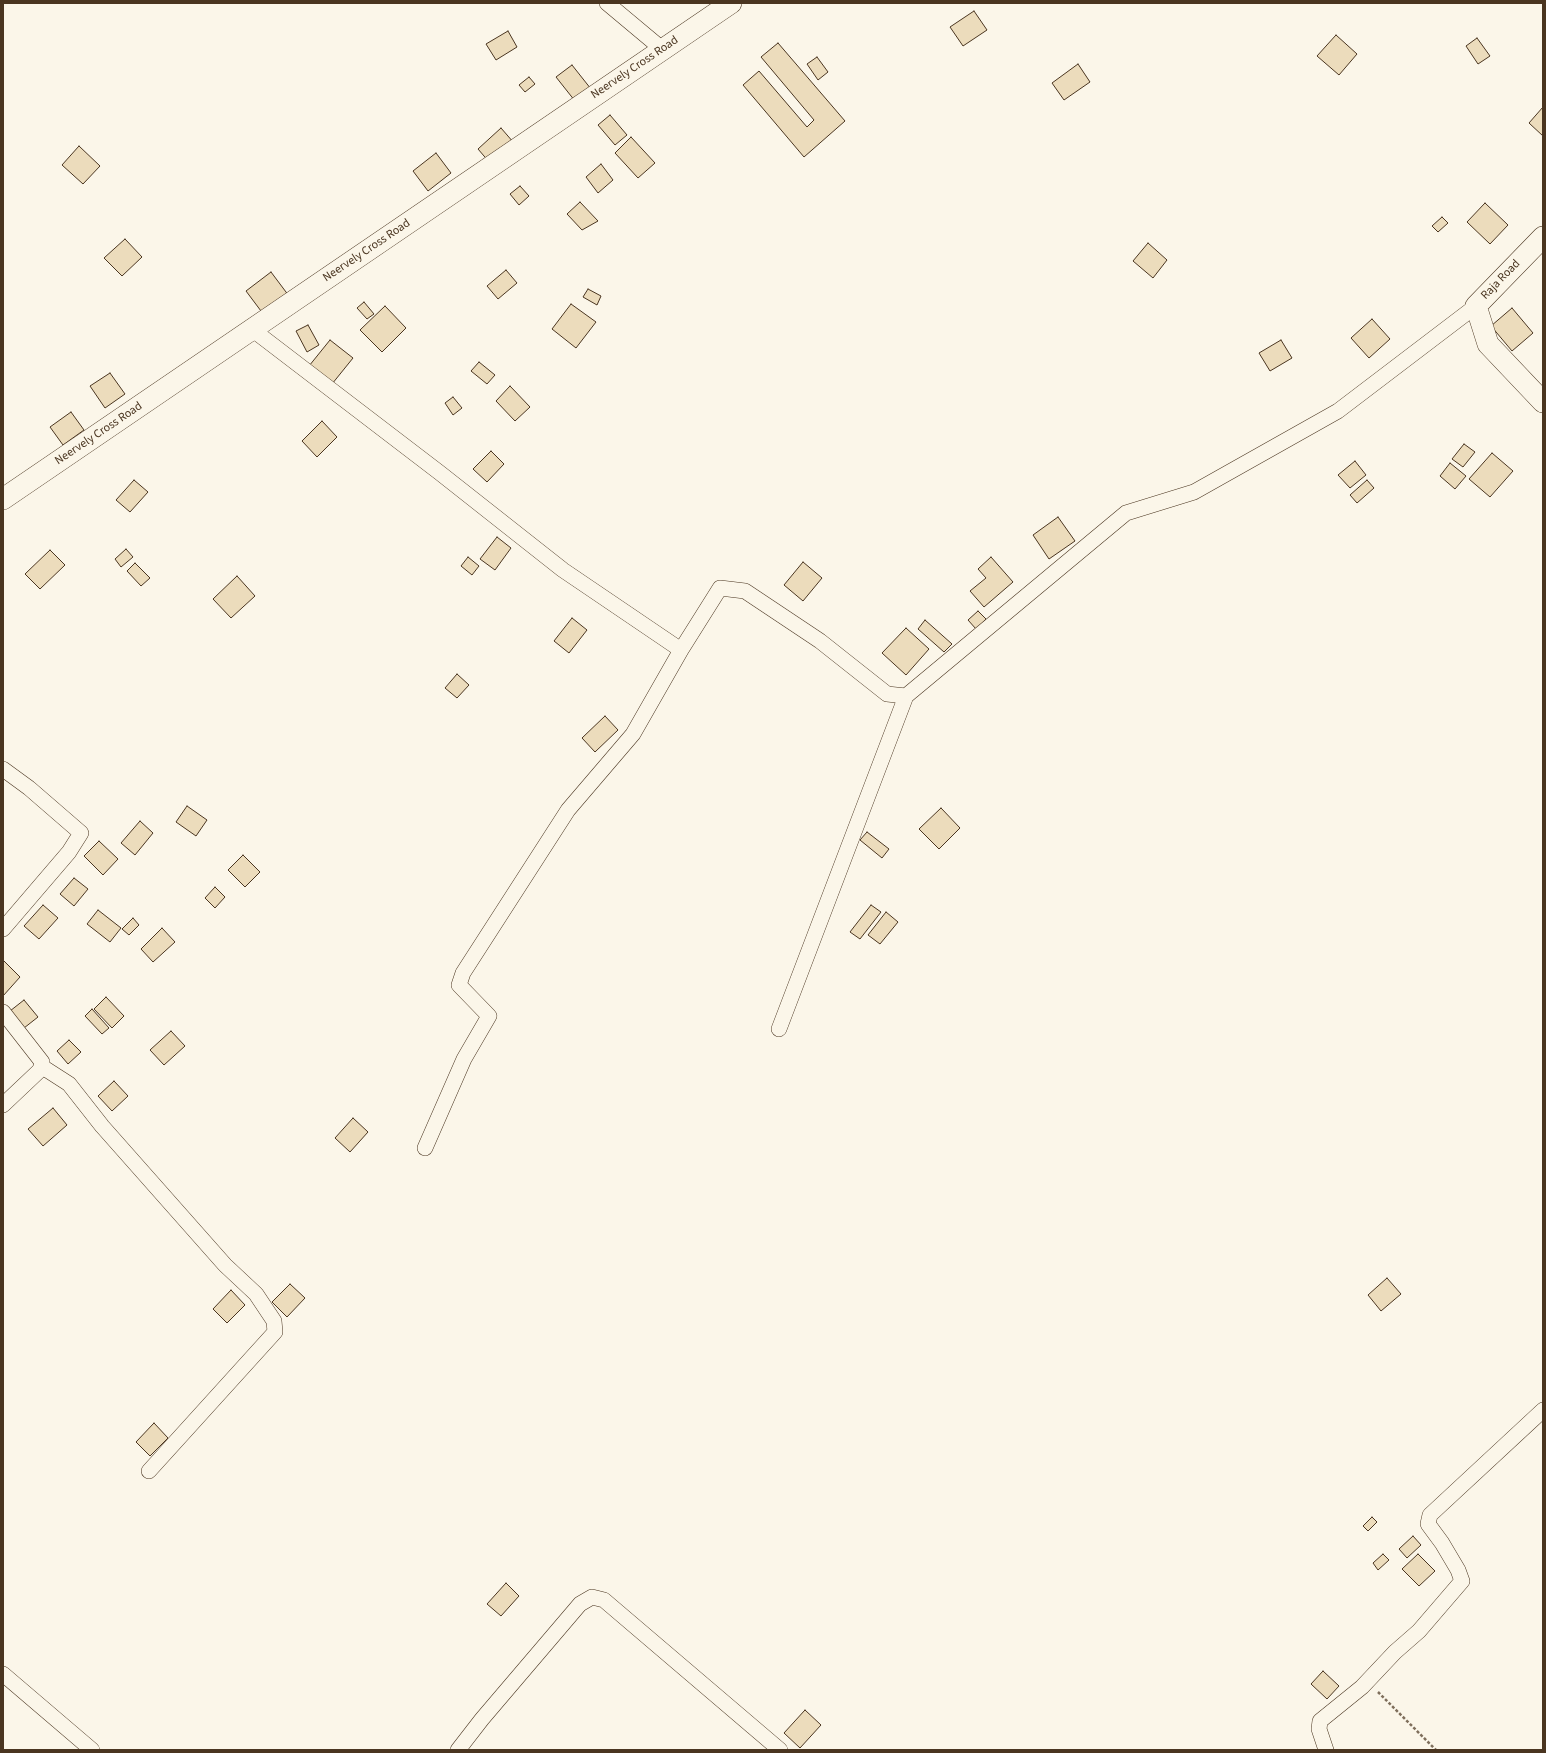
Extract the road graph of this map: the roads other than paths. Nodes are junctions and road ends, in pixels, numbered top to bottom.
1 (607, 3) edge
2 (731, 3) edge
3 (662, 49) junction
4 (1543, 237) edge
5 (1476, 306) junction
6 (253, 330) junction
7 (1543, 402) edge
8 (3, 499) edge
9 (681, 650) junction
10 (906, 696) junction
11 (3, 769) edge
12 (3, 929) edge
13 (3, 1012) edge
14 (779, 1030) dead end
15 (41, 1066) junction
16 (3, 1105) edge
17 (425, 1148) dead end
18 (1543, 1410) edge
19 (149, 1471) dead end
20 (3, 1674) edge
21 (92, 1750) edge
22 (458, 1750) edge
23 (780, 1750) edge
24 (1326, 1750) edge

1 - 3 street
2 - 3 street, Neervely Cross Road
3 - 6 street, Neervely Cross Road
4 - 5 street, Raja Road
5 - 7 street, Raja Road
5 - 10 street
6 - 8 street, Neervely Cross Road
6 - 9 street
9 - 10 street
9 - 17 street
10 - 14 street
11 - 12 street
13 - 15 street
15 - 16 street
15 - 19 street
18 - 24 street
20 - 21 street
22 - 23 street

